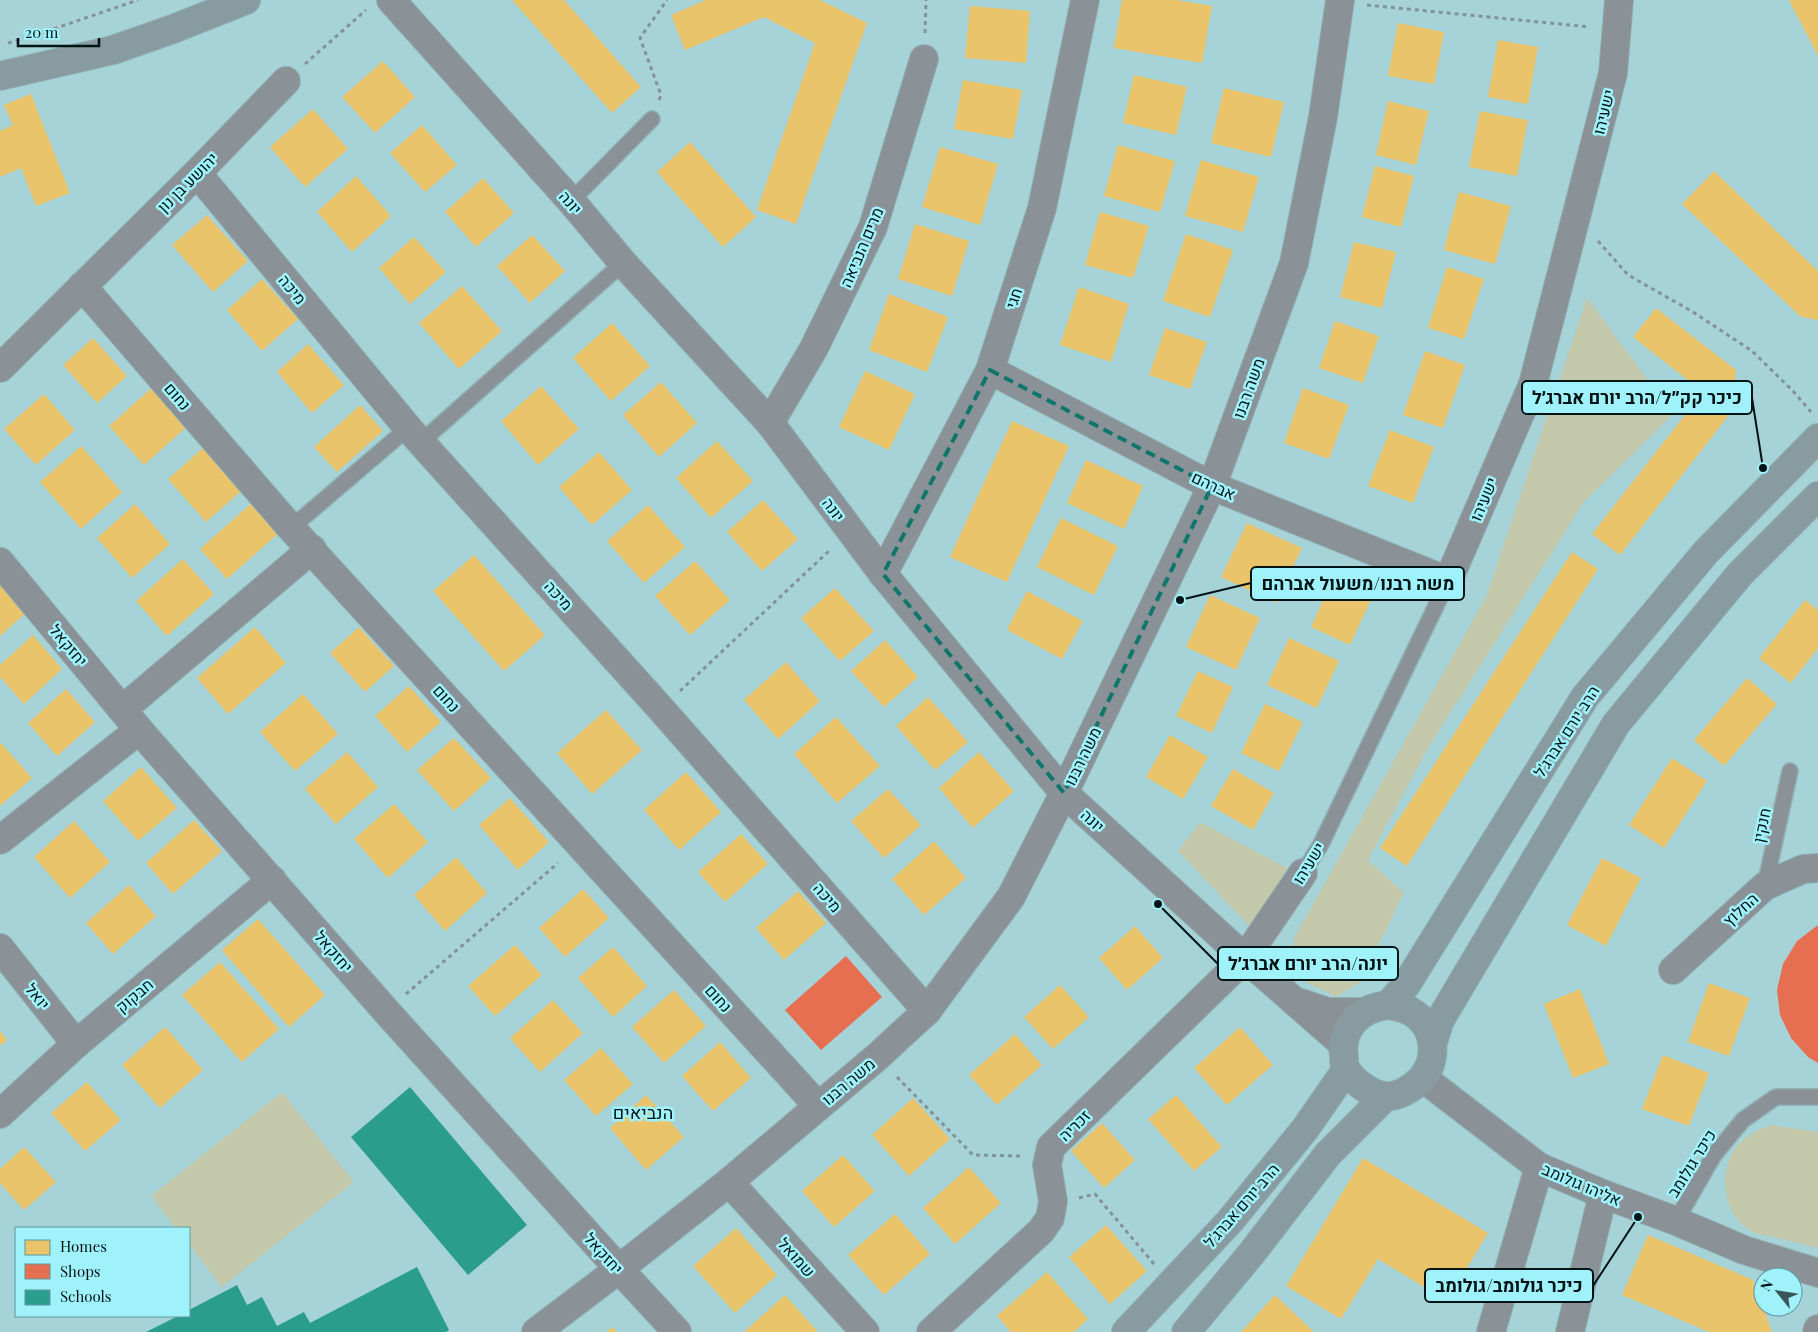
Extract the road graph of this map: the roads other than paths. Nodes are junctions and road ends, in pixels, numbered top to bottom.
1 (246, 0) edge
2 (1085, 0) edge
3 (1619, 0) edge
4 (1340, 1) edge
5 (381, 3) edge
6 (924, 59) dead end
7 (0, 76) edge
8 (286, 81) road end
9 (652, 119) road end
10 (197, 173) junction
11 (571, 201) junction
12 (623, 263) junction
13 (82, 286) junction
14 (0, 368) edge
15 (990, 370) junction
16 (770, 423) junction
17 (1815, 425) edge
18 (414, 435) junction
19 (1212, 486) junction
20 (1818, 496) edge
21 (291, 528) junction
22 (312, 549) junction
23 (0, 562) edge
24 (883, 574) junction
25 (1448, 581) junction
26 (131, 719) junction
27 (1790, 771) dead end
28 (1064, 793) junction
29 (0, 840) edge
30 (1818, 868) edge
31 (1303, 873) joint
32 (272, 880) junction
33 (1765, 886) junction
34 (0, 948) edge
35 (1245, 958) junction
36 (1673, 970) dead end
37 (1295, 1001) junction
38 (1376, 1008) junction
39 (927, 1011) junction
40 (1433, 1042) junction
41 (1342, 1043) junction
42 (76, 1044) junction
43 (1346, 1070) junction
44 (1423, 1078) junction
45 (1385, 1097) junction
46 (1818, 1097) edge
47 (818, 1106) junction
48 (0, 1114) edge
49 (1539, 1167) junction
50 (728, 1182) junction
51 (1603, 1194) junction
52 (1676, 1221) junction
53 (619, 1269) junction
54 (1818, 1273) edge
55 (536, 1332) edge
56 (677, 1332) edge
57 (865, 1332) edge
58 (931, 1332) edge
59 (1126, 1332) edge
60 (1186, 1332) edge
61 (1491, 1332) edge
62 (1570, 1332) edge

1 - 7 street
2 - 15 street, חגי
3 - 25 street, ישעיהו
4 - 19 street, משה רבנו
5 - 11 street, יונה
6 - 16 street, מרים הנביאה
8 - 10 street, יהושע בן נון
9 - 11 lane
10 - 13 street, יהושע בן נון
10 - 18 street, מיכה
11 - 12 street, יונה
12 - 16 street, יונה
12 - 18 lane
13 - 14 street, יהושע בן נון
13 - 21 street, נחום
15 - 19 street, אברהם
15 - 24 street, חגי
16 - 24 street, יונה
17 - 38 street, הרב יורם אברג'ל
18 - 21 lane
18 - 39 street, מיכה
19 - 25 street, אברהם
19 - 28 street, משה רבנו
20 - 40 street
21 - 22 street, נחום
22 - 26 street
22 - 47 street, נחום
23 - 26 street, יחזקאל
24 - 28 street, יונה
25 - 31 lane, ישעיהו
26 - 29 street
26 - 32 street, יחזקאל
27 - 33 lane, חנקין
28 - 35 street, יונה
28 - 39 street, משה רבנו
30 - 33 street, החלוץ
31 - 35 street, ישעיהו
32 - 42 street, חבקוק
32 - 53 street, יחזקאל
33 - 36 street, החלוץ
34 - 42 street, יואל
35 - 37 street, יונה
35 - 58 street, זכריה
37 - 38 street, יונה
37 - 41 street, יונה
38 - 40 street
38 - 41 street
39 - 47 street, משה רבנו
40 - 44 street
41 - 43 street
42 - 48 street, חבקוק
43 - 45 street
43 - 59 street, הרב יורם אברג'ל
44 - 45 street
44 - 49 street, אליהו גולומב
45 - 60 street
46 - 52 lane, כיכר גולומב
47 - 50 street, משה רבנו
49 - 51 street, אליהו גולומב
49 - 61 street
50 - 53 street, משה רבנו
50 - 57 street, שמואל
51 - 52 street, אליהו גולומב
51 - 62 street
52 - 54 street, אליהו גולומב
53 - 55 street, משה רבנו
53 - 56 street, יחזקאל

